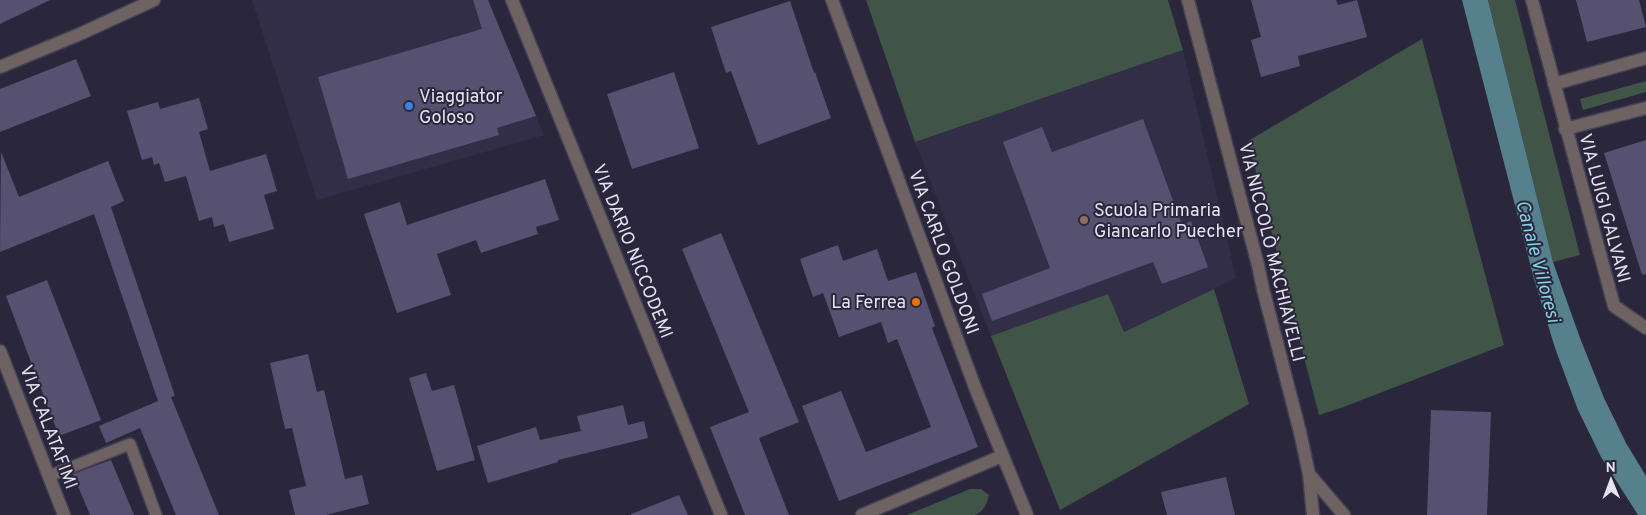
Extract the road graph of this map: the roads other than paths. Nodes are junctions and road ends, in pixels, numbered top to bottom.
1 (154, 0) edge
2 (512, 0) edge
3 (832, 0) edge
4 (1188, 0) edge
5 (1532, 0) edge
6 (1646, 58) edge
7 (0, 67) edge
8 (1554, 84) junction
9 (1646, 108) edge
10 (1565, 129) junction
11 (1646, 328) edge
12 (0, 351) edge
13 (1002, 456) junction
14 (1309, 474) junction
15 (49, 476) junction
16 (1025, 514) edge
17 (64, 515) edge
18 (156, 515) edge
19 (721, 515) edge
20 (862, 515) edge
21 (1313, 515) edge
22 (1344, 515) edge

1 - 7 street
2 - 19 street, VIA DARIO NICCODEMI
3 - 13 street, VIA CARLO GOLDONI
4 - 14 street, VIA NICCOLÒ MACHIAVELLI
5 - 8 street, VIA LUIGI GALVANI
6 - 8 street
8 - 10 street, VIA LUIGI GALVANI
9 - 10 street
10 - 11 street, VIA LUIGI GALVANI
12 - 15 street, VIA CALATAFIMI
13 - 16 street, VIA CARLO GOLDONI
13 - 20 street
14 - 21 street, VIA NICCOLÒ MACHIAVELLI
14 - 22 street
15 - 17 street, VIA CALATAFIMI
15 - 18 lane

